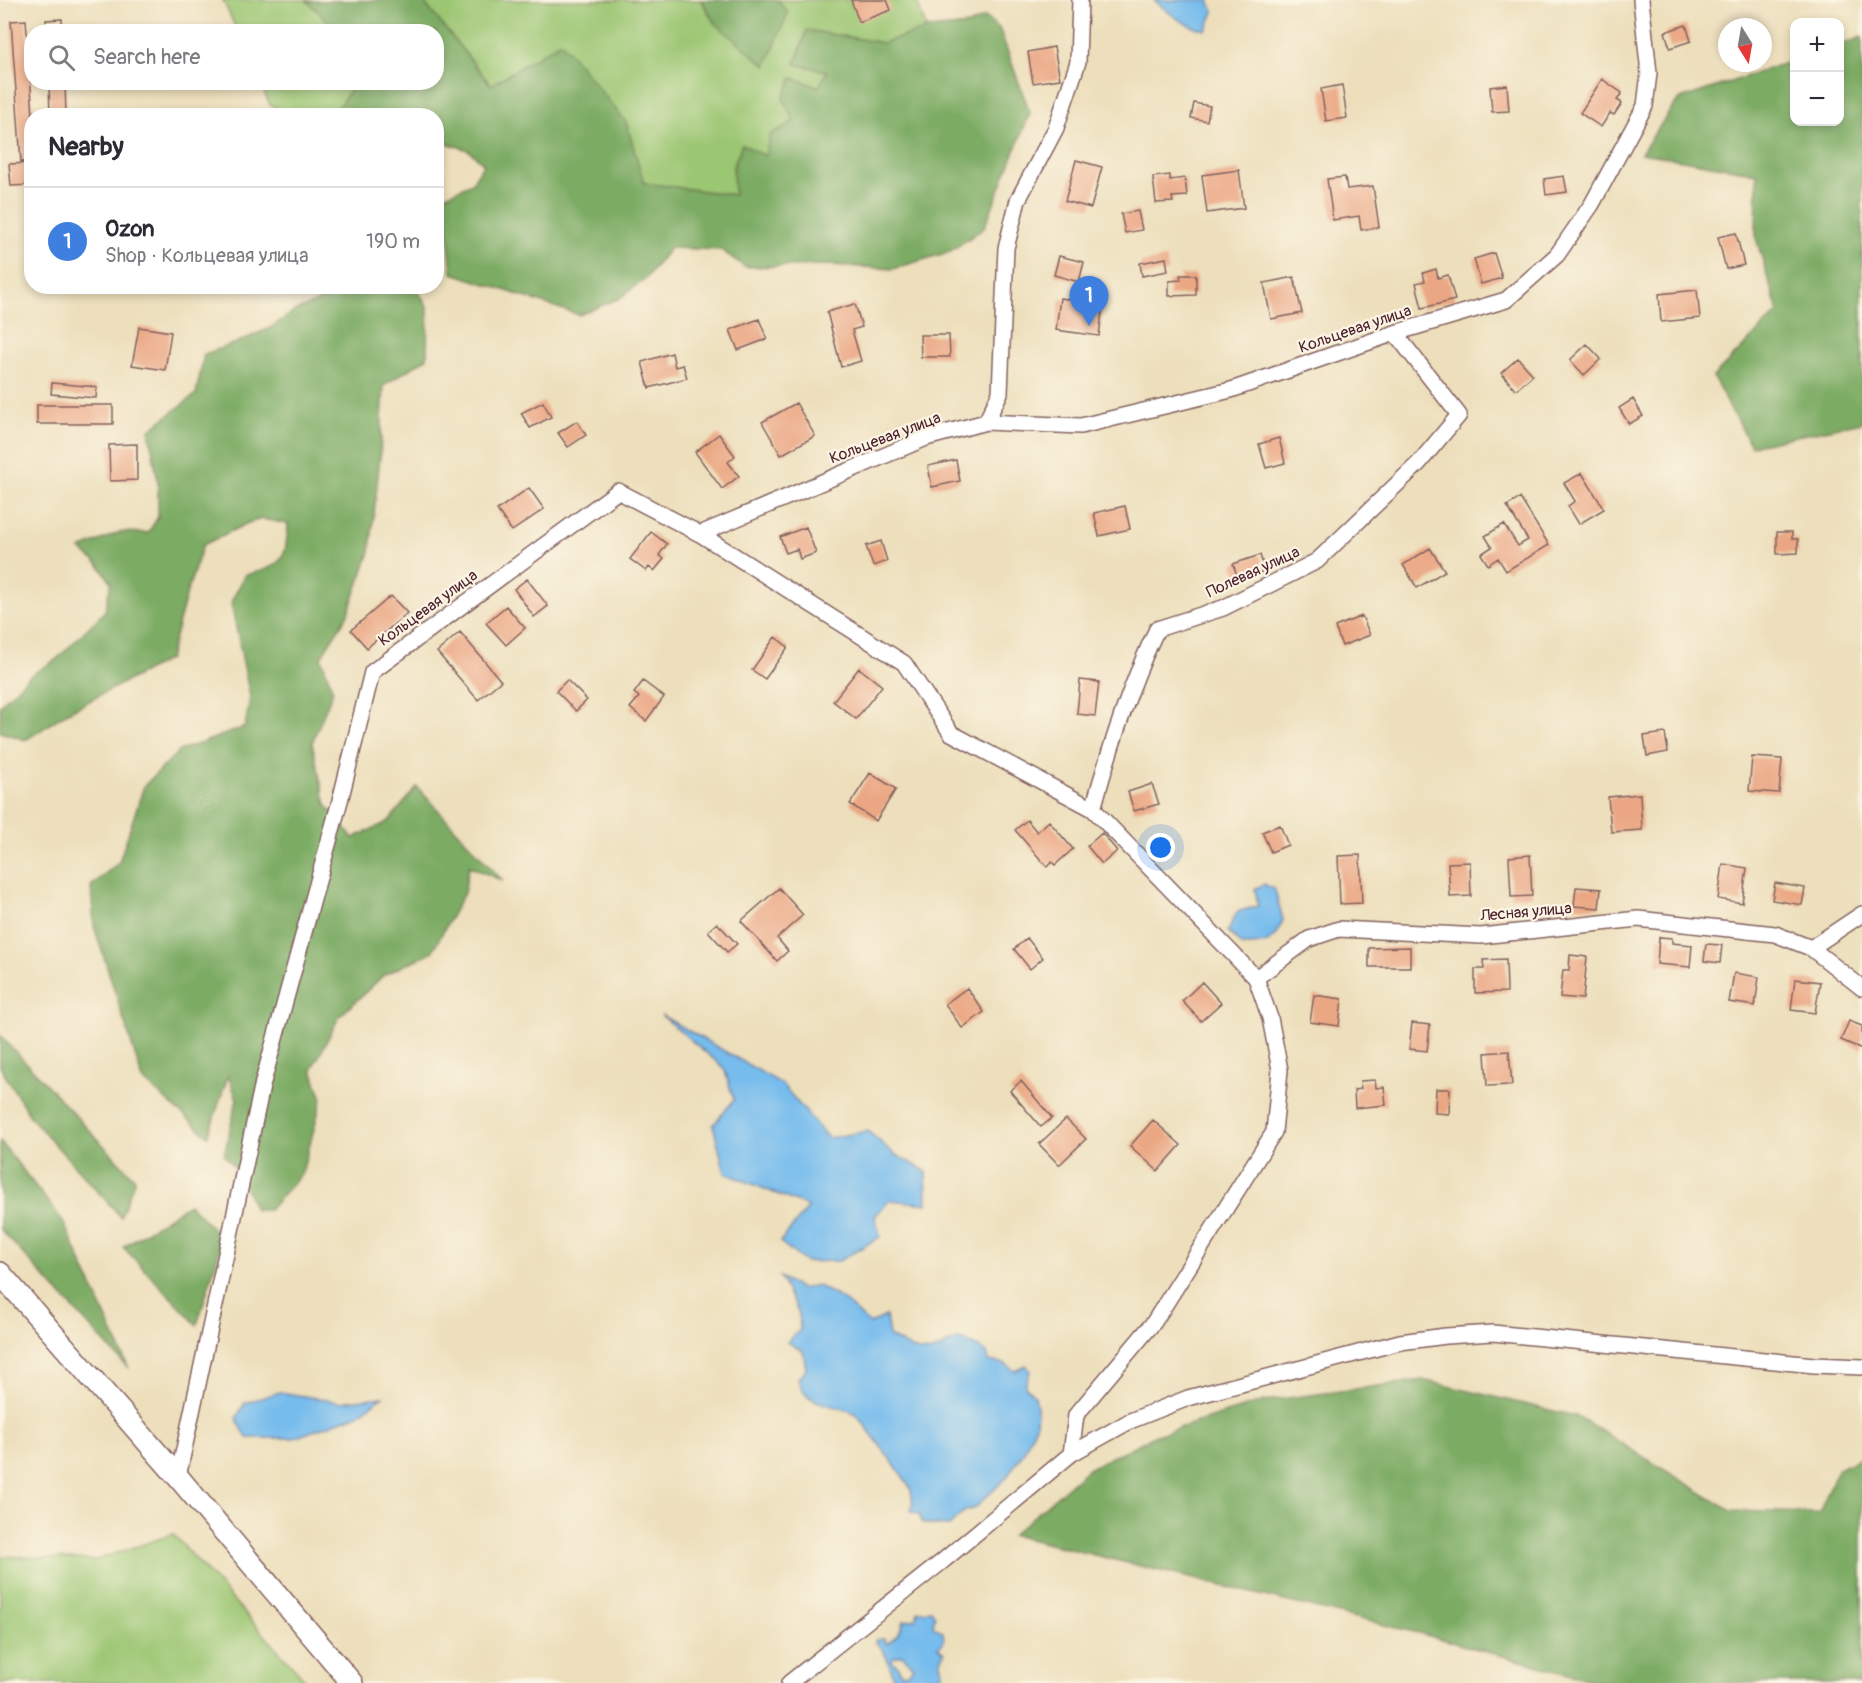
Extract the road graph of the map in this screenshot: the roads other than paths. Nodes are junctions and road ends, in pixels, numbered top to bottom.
1 (1080, 0) edge
2 (1641, 0) edge
3 (1395, 333) junction
4 (986, 422) junction
5 (700, 534) junction
6 (1093, 809) junction
7 (1862, 914) edge
8 (1811, 948) junction
9 (1256, 978) junction
10 (1862, 988) edge
11 (0, 1273) edge
12 (1862, 1366) edge
13 (1071, 1454) junction
14 (178, 1478) junction
15 (352, 1683) edge
16 (789, 1683) edge

1 - 4 street
2 - 3 street, Кольцевая улица
3 - 4 street, Кольцевая улица
3 - 6 street, Полевая улица
4 - 5 street, Кольцевая улица
5 - 6 street
5 - 14 street, Кольцевая улица
6 - 9 street
7 - 8 street
8 - 9 street, Лесная улица
8 - 10 street, Лесная улица
9 - 13 street
11 - 14 main road
12 - 13 street
13 - 16 street
14 - 15 main road

